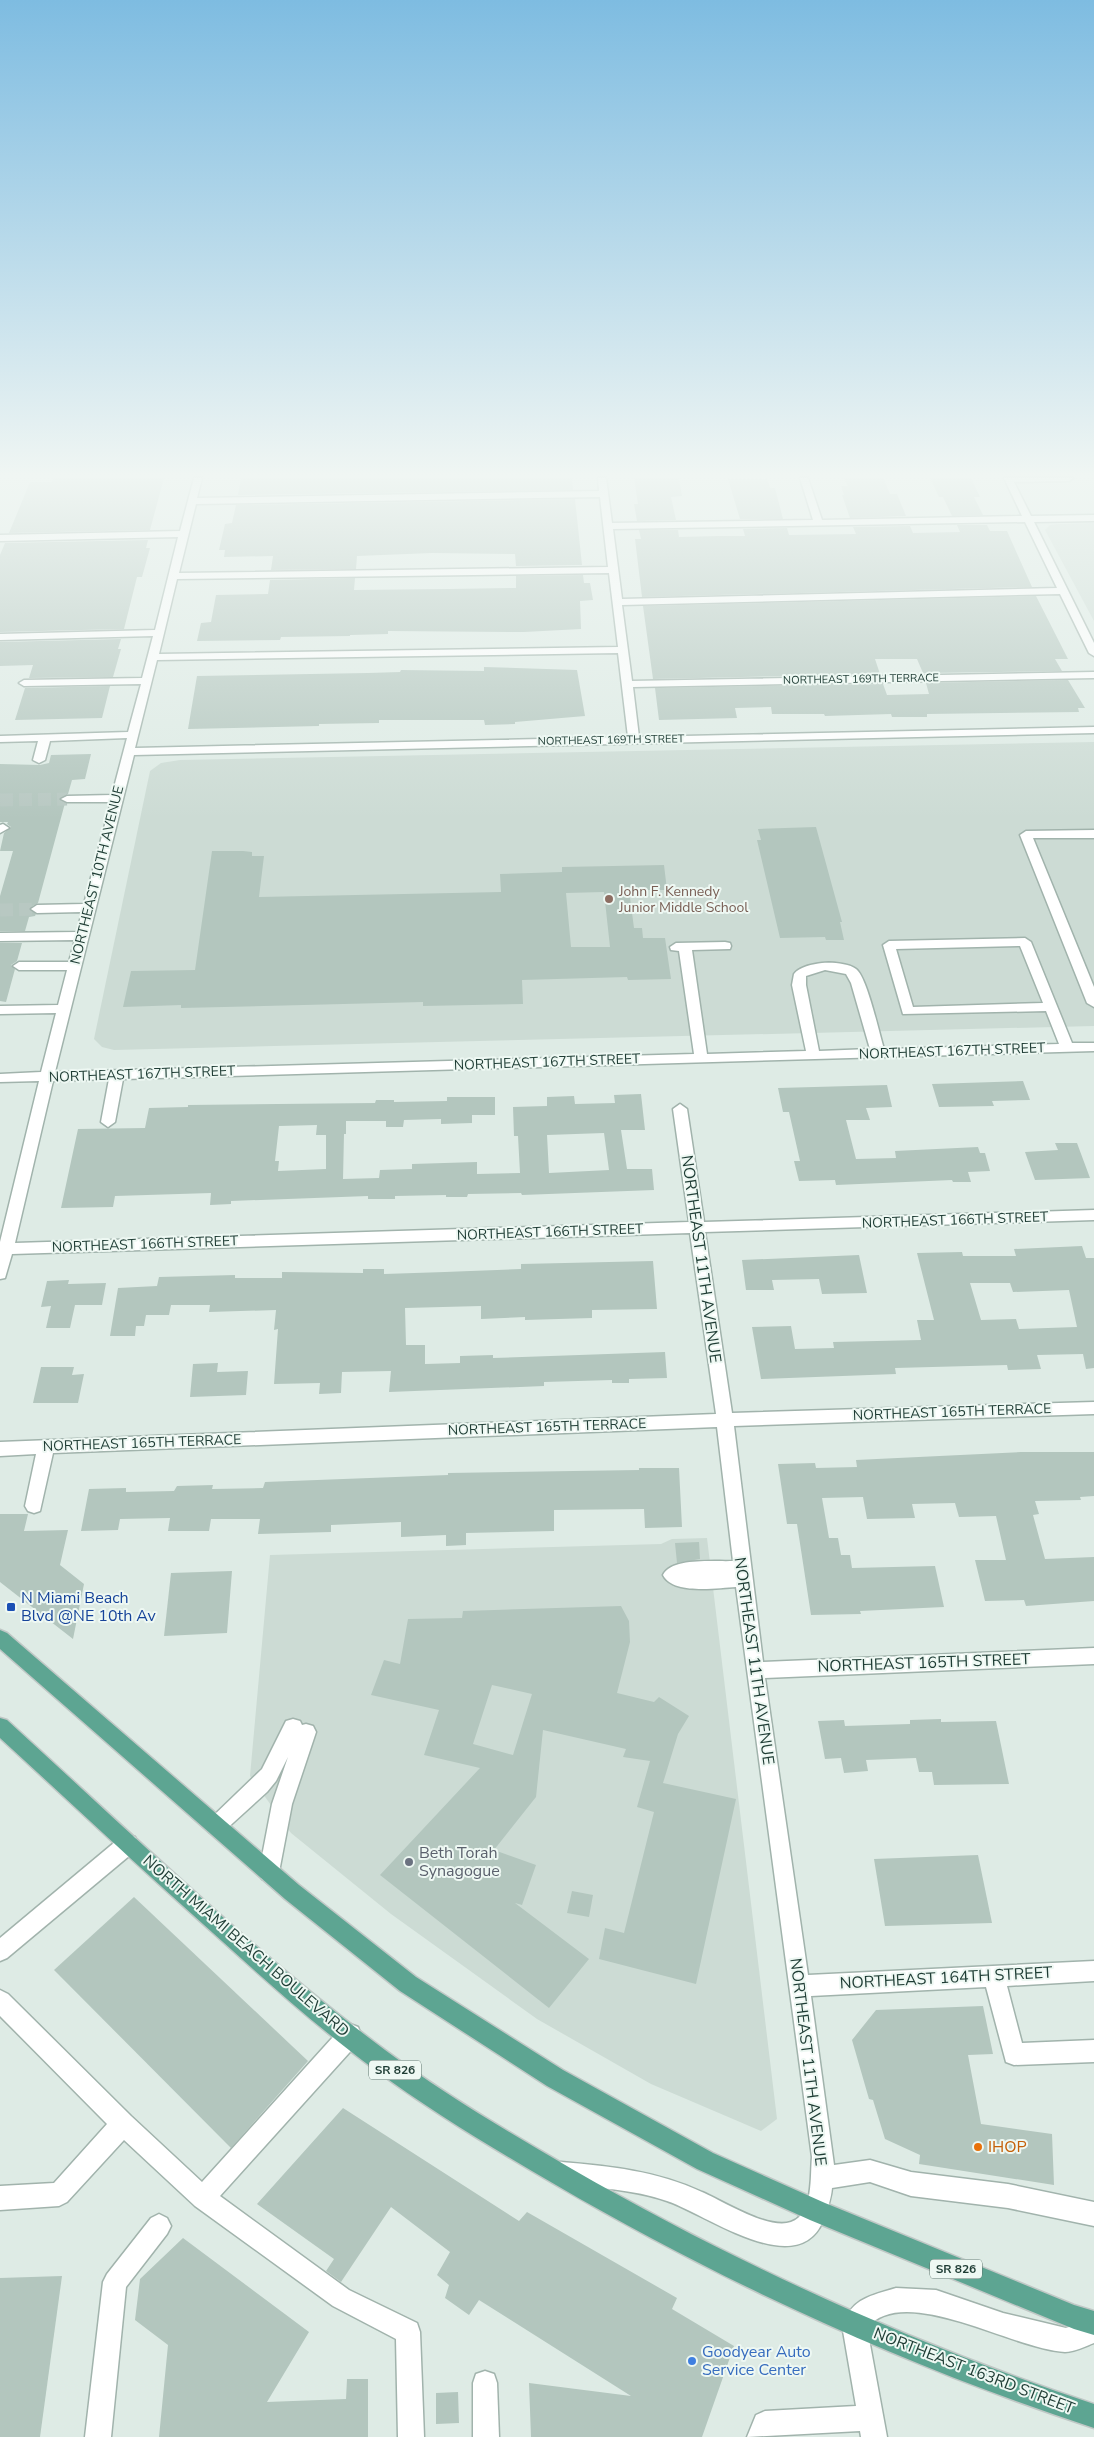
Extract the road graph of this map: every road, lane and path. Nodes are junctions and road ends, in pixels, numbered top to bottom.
1 (1064, 591) edge
2 (170, 592) edge
3 (616, 592) edge
4 (1034, 592) edge
5 (617, 602) junction
6 (158, 633) junction
7 (0, 637) edge
8 (623, 650) junction
9 (1094, 653) edge
10 (152, 657) junction
11 (1094, 675) edge
12 (146, 681) junction
13 (24, 683) dead end
14 (627, 684) junction
15 (1094, 730) edge
16 (133, 735) junction
17 (45, 737) junction
18 (0, 739) edge
19 (634, 739) junction
20 (128, 752) junction
21 (39, 760) dead end
22 (117, 798) junction
23 (67, 799) tunnel mouth
24 (1094, 834) edge
25 (89, 908) junction
26 (37, 909) tunnel mouth
27 (82, 936) junction
28 (0, 938) edge
29 (725, 946) dead end
30 (19, 966) dead end
31 (74, 966) junction
32 (1094, 1003) edge
33 (1051, 1007) junction
34 (64, 1009) junction
35 (0, 1010) edge
36 (1067, 1047) junction
37 (1094, 1047) edge
38 (878, 1052) junction
39 (813, 1054) junction
40 (701, 1057) junction
41 (117, 1074) junction
42 (47, 1076) junction
43 (0, 1078) edge
44 (680, 1109) dead end
45 (108, 1122) dead end
46 (1094, 1215) edge
47 (696, 1228) junction
48 (6, 1248) junction
49 (0, 1274) edge
50 (1094, 1408) edge
51 (725, 1420) junction
52 (46, 1447) junction
53 (0, 1449) edge
54 (34, 1506) dead end
55 (0, 1638) edge
56 (1094, 1656) edge
57 (755, 1670) junction
58 (2, 1728) edge
59 (216, 1826) junction
60 (128, 1844) junction
61 (269, 1872) junction
62 (0, 1951) edge
63 (1094, 1971) edge
64 (994, 1976) junction
65 (799, 1986) junction
66 (0, 2001) edge
67 (350, 2035) junction
68 (1094, 2051) edge
69 (123, 2124) junction
70 (556, 2172) junction
71 (823, 2178) junction
72 (0, 2198) edge
73 (202, 2198) junction
74 (818, 2212) junction
75 (1094, 2214) edge
76 (159, 2226) dead end
77 (1094, 2323) edge
78 (854, 2325) junction
79 (1094, 2332) edge
80 (485, 2383) dead end
81 (1094, 2416) edge
82 (873, 2427) edge
83 (98, 2437) edge
84 (411, 2437) edge
85 (486, 2437) edge
86 (760, 2437) edge

1 - 9 street
2 - 6 street, NORTHEAST 10TH AVENUE
3 - 5 street
4 - 5 street
5 - 8 street
6 - 7 street
6 - 10 street, NORTHEAST 10TH AVENUE
8 - 10 street
8 - 14 street
10 - 12 street, NORTHEAST 10TH AVENUE
11 - 14 street, NORTHEAST 169TH TERRACE
12 - 13 street
12 - 16 street, NORTHEAST 10TH AVENUE
14 - 19 street
15 - 19 street, NORTHEAST 169TH STREET
16 - 17 street
16 - 20 street, NORTHEAST 10TH AVENUE
17 - 18 street
17 - 21 street
19 - 20 street, NORTHEAST 169TH STREET
20 - 22 street, NORTHEAST 10TH AVENUE
22 - 23 street
22 - 25 street, NORTHEAST 10TH AVENUE
24 - 32 street
25 - 26 street
25 - 27 street, NORTHEAST 10TH AVENUE
27 - 28 street
27 - 31 street, NORTHEAST 10TH AVENUE
29 - 40 street
30 - 31 street
31 - 34 street, NORTHEAST 10TH AVENUE
33 - 33 street
33 - 36 street
34 - 35 street
34 - 42 street, NORTHEAST 10TH AVENUE
36 - 37 street, NORTHEAST 167TH STREET
36 - 38 street, NORTHEAST 167TH STREET
38 - 39 street, NORTHEAST 167TH STREET
38 - 39 street
39 - 40 street, NORTHEAST 167TH STREET
40 - 41 street, NORTHEAST 167TH STREET
41 - 42 street, NORTHEAST 167TH STREET
41 - 45 street
42 - 43 street, NORTHEAST 167TH STREET
42 - 48 street, NORTHEAST 10TH AVENUE
44 - 47 street, NORTHEAST 11TH AVENUE
46 - 47 street, NORTHEAST 166TH STREET
47 - 48 street, NORTHEAST 166TH STREET
47 - 51 street, NORTHEAST 11TH AVENUE
48 - 49 street, NORTHEAST 10TH AVENUE
50 - 51 street, NORTHEAST 165TH TERRACE
51 - 52 street, NORTHEAST 165TH TERRACE
51 - 57 street, NORTHEAST 11TH AVENUE
52 - 53 street, NORTHEAST 165TH TERRACE
52 - 54 street
55 - 59 main road, SR 826
56 - 57 street, NORTHEAST 165TH STREET
57 - 65 street, NORTHEAST 11TH AVENUE
58 - 60 main road, NORTH MIAMI BEACH BOULEVARD / SR 826
59 - 61 main road, SR 826
59 - 61 street
60 - 62 street
60 - 67 main road, NORTH MIAMI BEACH BOULEVARD / SR 826
61 - 74 main road, SR 826
63 - 64 street, NORTHEAST 164TH STREET
64 - 65 street, NORTHEAST 164TH STREET
64 - 68 street
65 - 71 street, NORTHEAST 11TH AVENUE
66 - 69 street
67 - 70 main road, NORTH MIAMI BEACH BOULEVARD / SR 826
67 - 73 street
69 - 72 street
69 - 73 street
70 - 74 street
70 - 78 main road, NORTH MIAMI BEACH BOULEVARD / SR 826
71 - 74 street, NORTHEAST 11TH AVENUE
71 - 75 street
73 - 84 street
74 - 77 main road, SR 826
76 - 83 street
78 - 79 street
78 - 81 main road, NORTHEAST 163RD STREET / SR 826
78 - 82 street
80 - 85 street
82 - 86 street

